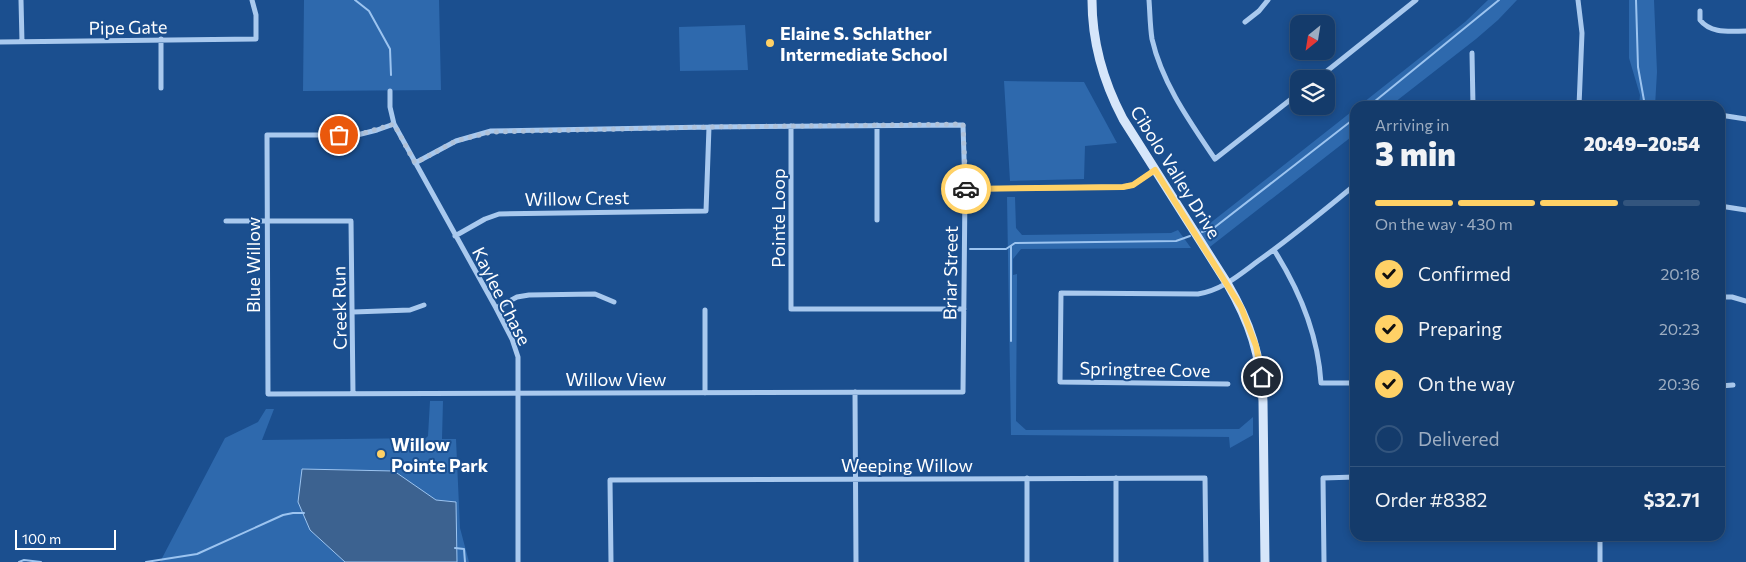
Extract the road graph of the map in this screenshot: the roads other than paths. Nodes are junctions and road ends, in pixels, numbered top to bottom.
1 (21, 0) edge
2 (252, 0) edge
3 (1092, 0) edge
4 (1149, 0) edge
5 (1268, 0) edge
6 (1415, 0) edge
7 (1578, 0) edge
8 (1700, 11) dead end
9 (1245, 22) dead end
10 (1746, 31) edge
11 (161, 39) junction
12 (0, 42) edge
13 (22, 42) junction
14 (1472, 53) dead end
15 (1328, 70) edge
16 (161, 88) dead end
17 (390, 91) dead end
18 (1290, 100) edge
19 (1473, 101) edge
20 (1579, 101) edge
21 (1725, 117) edge
22 (1746, 119) edge
23 (394, 124) junction
24 (877, 125) junction
25 (792, 126) junction
26 (709, 127) junction
27 (415, 163) junction
28 (1155, 170) junction
29 (965, 189) junction
30 (1350, 189) edge
31 (1725, 207) edge
32 (1746, 210) edge
33 (877, 220) dead end
34 (226, 221) dead end
35 (266, 221) junction
36 (455, 236) junction
37 (1274, 250) junction
38 (1228, 283) junction
39 (1725, 297) edge
40 (1746, 301) edge
41 (614, 302) dead end
42 (424, 305) dead end
43 (496, 308) junction
44 (964, 309) junction
45 (706, 310) dead end
46 (353, 312) junction
47 (1350, 383) edge
48 (1228, 384) dead end
49 (1733, 385) dead end
50 (1725, 386) edge
51 (855, 392) junction
52 (963, 392) joint
53 (518, 393) junction
54 (705, 393) junction
55 (268, 394) joint
56 (353, 394) junction
57 (1350, 477) edge
58 (1027, 478) junction
59 (1116, 478) junction
60 (856, 479) junction
61 (1600, 541) edge
62 (518, 562) edge
63 (611, 562) edge
64 (856, 562) edge
65 (1027, 562) edge
66 (1116, 562) edge
67 (1206, 562) edge
68 (1265, 562) edge
69 (1324, 562) edge
70 (1600, 562) edge

1 - 13 street
2 - 11 street, Pipe Gate
3 - 28 main road, Cibolo Valley Drive
4 - 18 street
5 - 9 street
6 - 15 street
7 - 20 street
8 - 10 street
11 - 13 street, Pipe Gate
11 - 16 street
12 - 13 street, Pipe Gate
14 - 19 street
17 - 23 street, Kaylee Chase
21 - 22 street
23 - 27 street, Kaylee Chase
23 - 35 street, Blue Willow
24 - 25 street
24 - 29 street, Briar Street
24 - 33 street
25 - 26 street
25 - 44 street, Pointe Loop
26 - 27 street
26 - 36 street, Willow Crest
27 - 36 street, Kaylee Chase
28 - 29 street
28 - 38 main road, Cibolo Valley Drive
29 - 44 street, Briar Street
30 - 37 street, Springtree Cove
31 - 32 street
34 - 35 street
35 - 46 street, Creek Run
35 - 55 street, Blue Willow
36 - 43 street, Kaylee Chase
37 - 38 street, Springtree Cove
37 - 47 street
38 - 48 street, Springtree Cove
38 - 68 main road, Cibolo Valley Drive
39 - 40 street
41 - 43 street
42 - 46 street
43 - 53 street, Kaylee Chase
44 - 52 street, Briar Street
45 - 54 street
46 - 56 street, Creek Run
49 - 50 street
51 - 52 street, Willow View
51 - 54 street, Willow View
51 - 60 street
53 - 54 street, Willow View
53 - 56 street, Willow View
53 - 62 street, Kaylee Chase
55 - 56 street, Willow View
57 - 69 street
58 - 59 street, Weeping Willow
58 - 60 street, Weeping Willow
58 - 65 street
59 - 66 street
59 - 67 street, Weeping Willow
60 - 63 street, Weeping Willow
60 - 64 street
61 - 70 street

